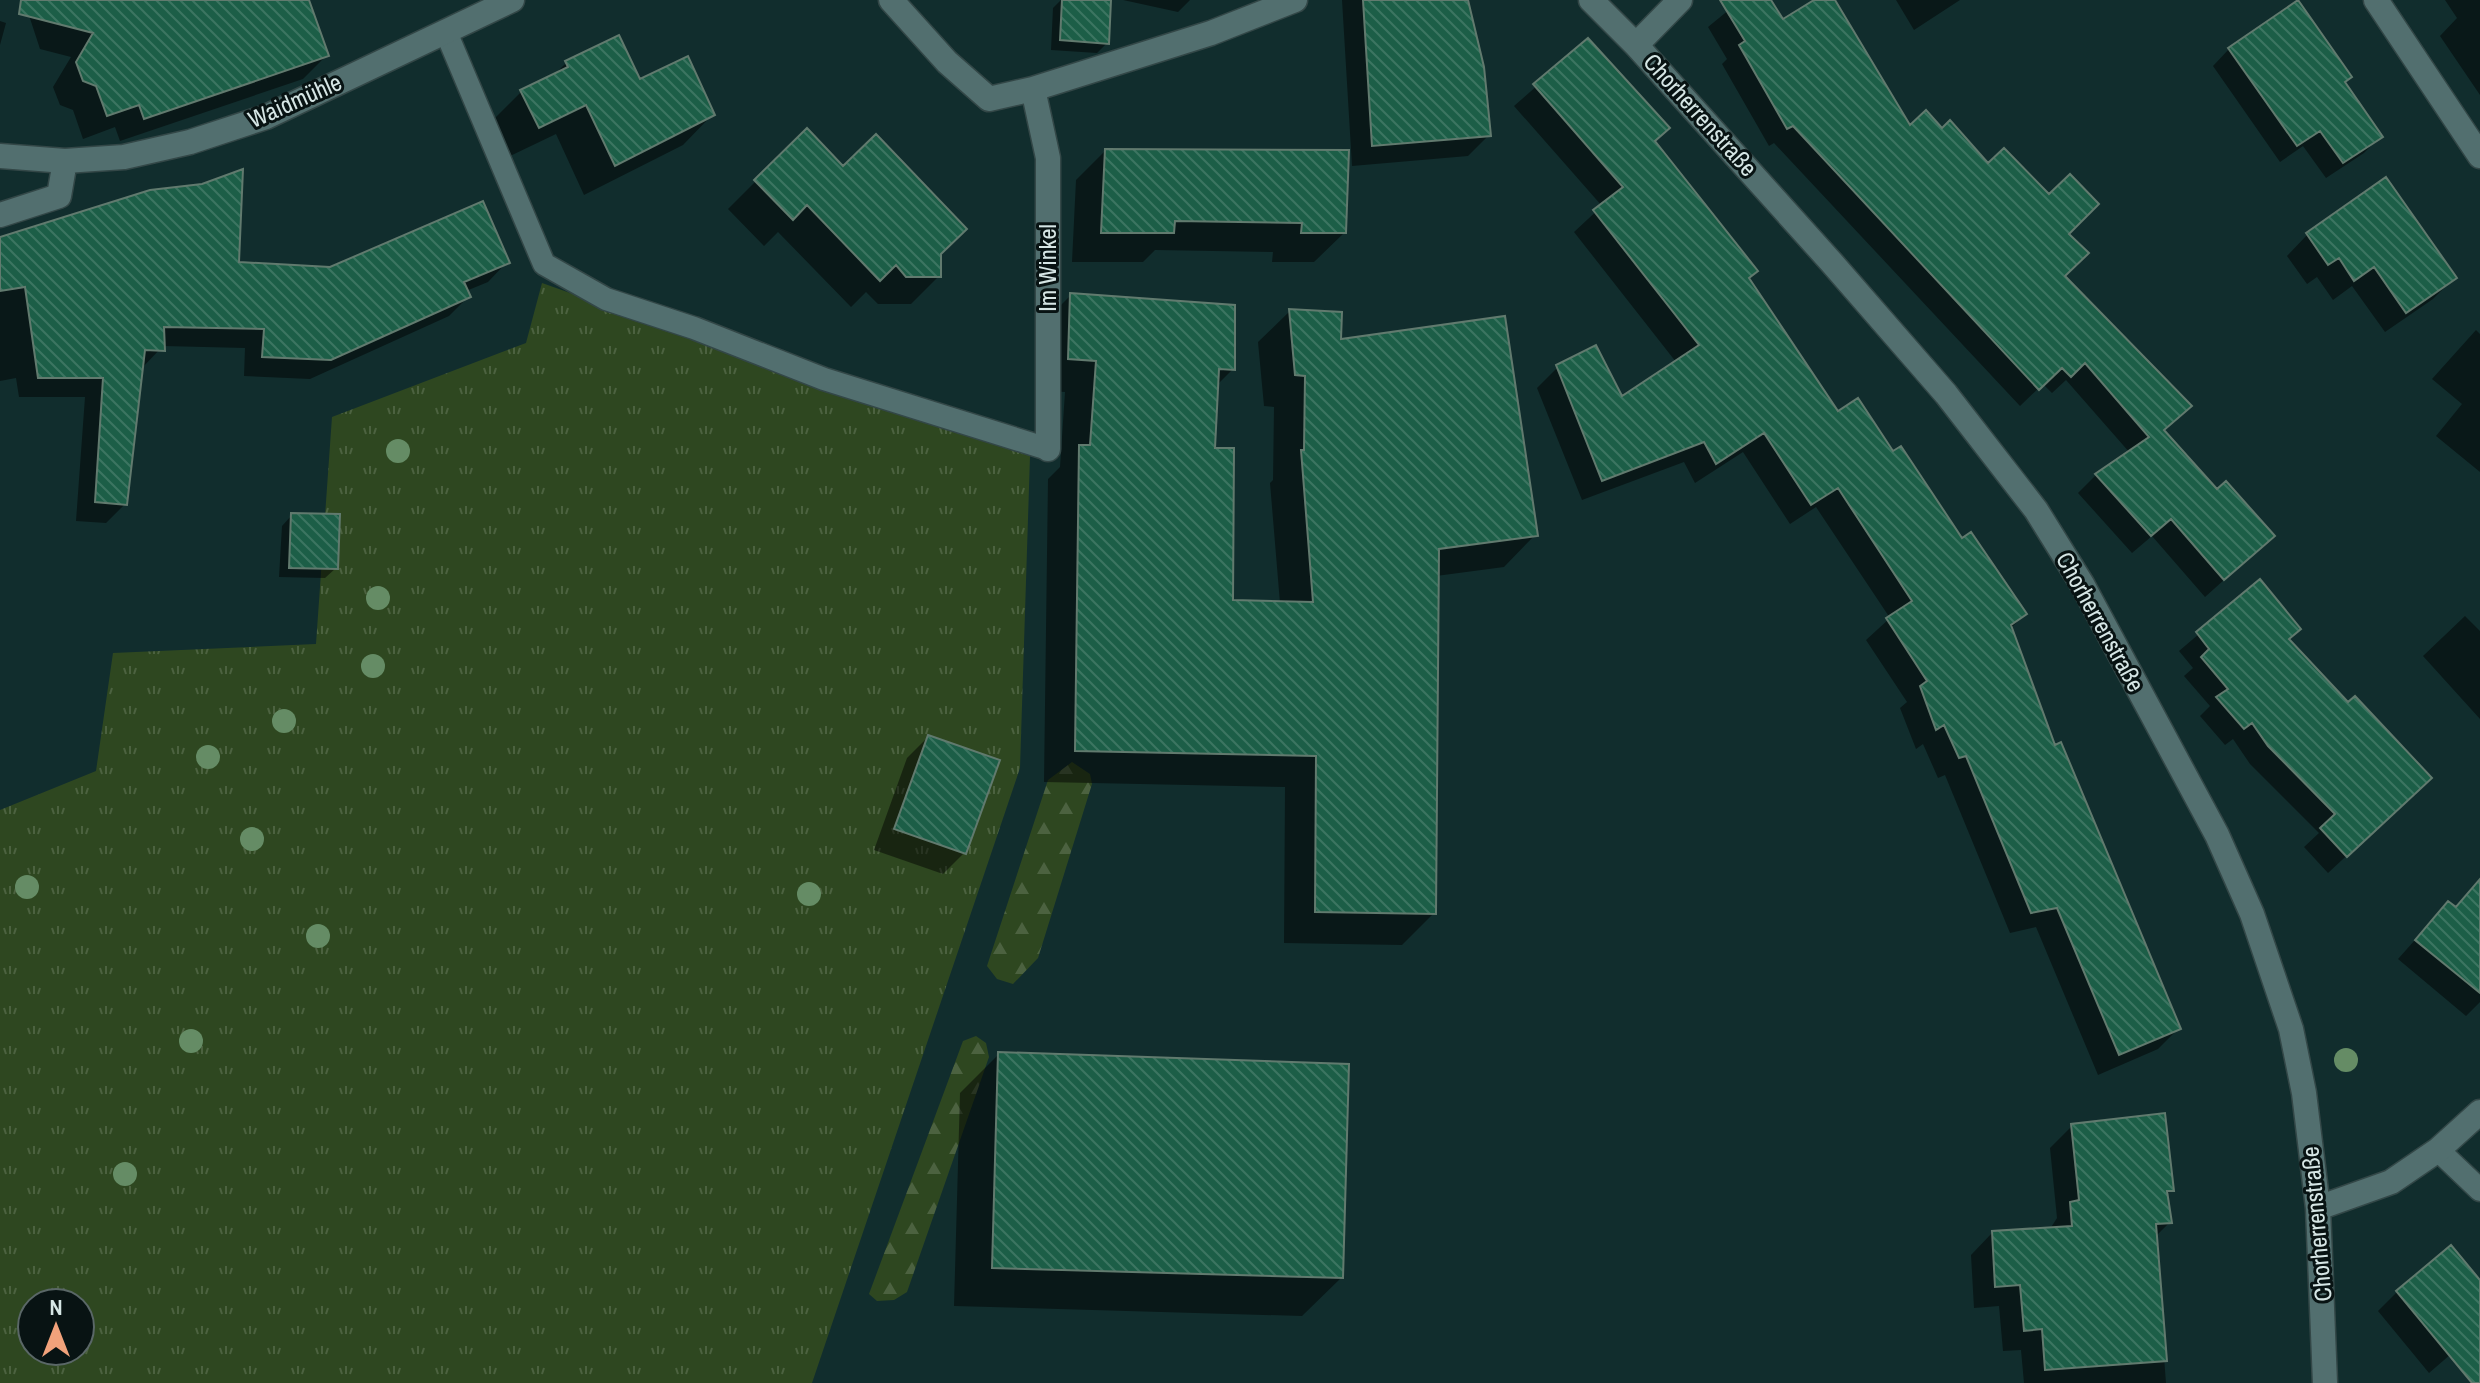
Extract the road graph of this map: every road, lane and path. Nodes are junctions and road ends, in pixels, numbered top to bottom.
1 (512, 0) edge
2 (891, 0) edge
3 (1295, 0) edge
4 (1591, 0) edge
5 (1680, 0) edge
6 (2376, 0) edge
7 (446, 32) junction
8 (1636, 45) junction
9 (1033, 89) junction
10 (0, 156) edge
11 (2480, 156) edge
12 (65, 161) junction
13 (0, 215) edge
14 (1048, 449) joint
15 (2480, 1112) edge
16 (2438, 1150) junction
17 (2480, 1190) edge
18 (2318, 1208) junction
19 (2325, 1383) edge

1 - 7 street, Waidmühle
2 - 9 street
3 - 9 street
4 - 8 street, Chorherrenstraße
5 - 8 street
6 - 11 street
7 - 12 street, Waidmühle
7 - 14 lane
8 - 18 street, Chorherrenstraße
9 - 14 street, Im Winkel
10 - 12 street, Waidmühle
12 - 13 street
15 - 16 street
16 - 17 lane
16 - 18 street
18 - 19 street, Chorherrenstraße

